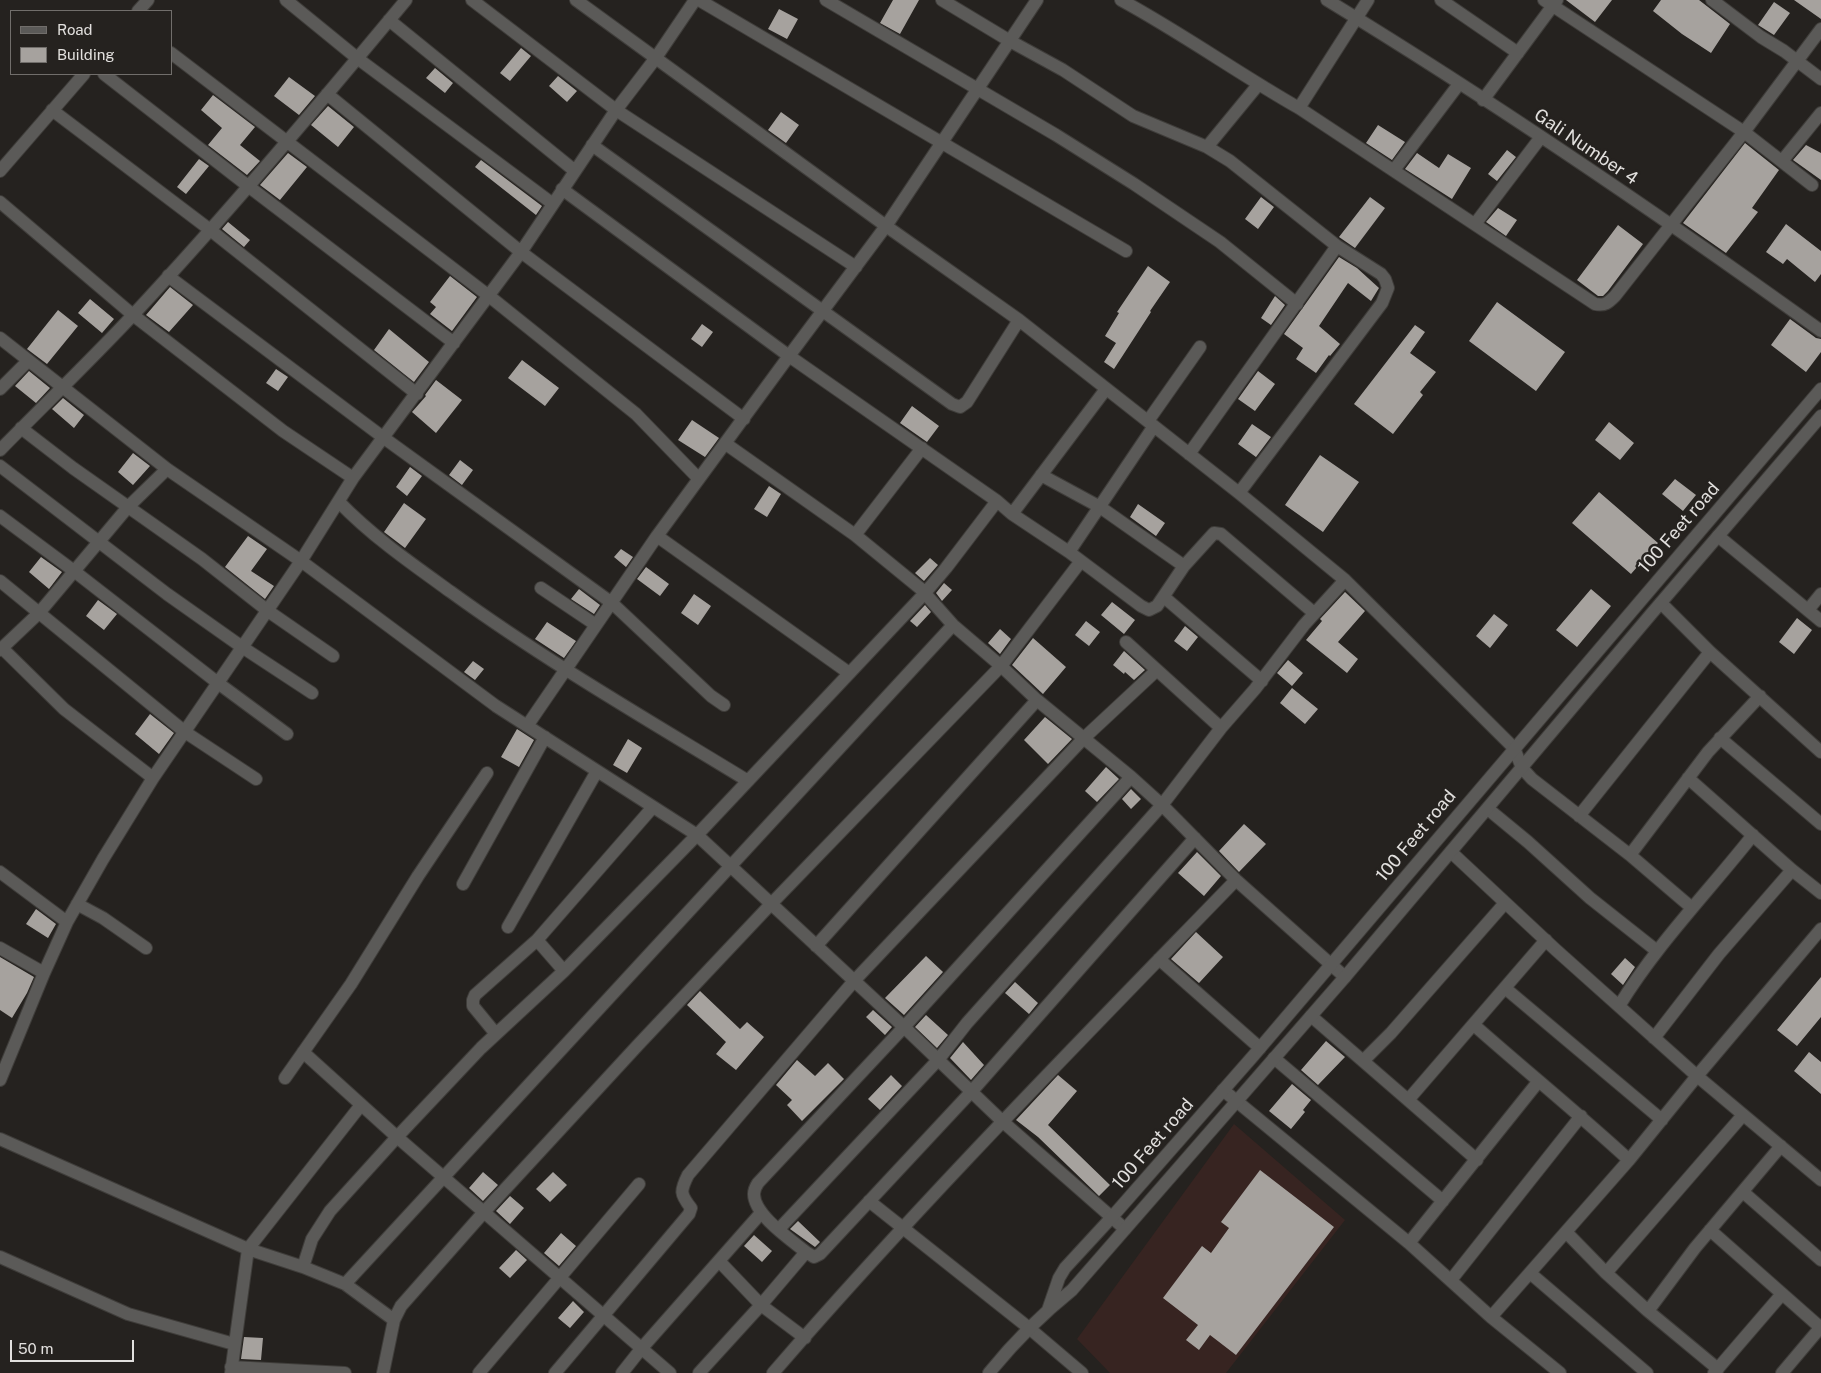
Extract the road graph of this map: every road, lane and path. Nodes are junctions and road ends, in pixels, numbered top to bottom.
1 (148, 0) edge
2 (286, 0) edge
3 (406, 0) edge
4 (472, 0) edge
5 (576, 0) edge
6 (695, 0) edge
7 (699, 0) edge
8 (826, 0) edge
9 (942, 0) edge
10 (1037, 0) edge
11 (1122, 0) edge
12 (1327, 0) edge
13 (1368, 0) edge
14 (1441, 0) edge
15 (1712, 0) edge
16 (1551, 2) edge
17 (139, 10) edge
18 (1357, 18) junction
19 (389, 20) junction
20 (1821, 29) edge
21 (1010, 41) junction
22 (1518, 53) junction
23 (172, 54) edge
24 (357, 58) junction
25 (655, 59) junction
26 (1796, 60) junction
27 (83, 75) edge
28 (105, 75) edge
29 (1821, 79) edge
30 (1460, 84) junction
31 (1258, 85) junction
32 (978, 89) junction
33 (327, 94) junction
34 (1483, 100) junction
35 (1300, 108) junction
36 (52, 110) junction
37 (616, 110) junction
38 (1821, 112) edge
39 (1744, 132) junction
40 (1541, 137) junction
41 (287, 142) junction
42 (943, 142) junction
43 (592, 146) junction
44 (1207, 147) junction
45 (1782, 161) junction
46 (1394, 170) junction
47 (0, 171) edge
48 (575, 171) junction
49 (1812, 184) dead end
50 (248, 186) junction
51 (562, 189) junction
52 (0, 202) edge
53 (553, 204) junction
54 (1476, 224) junction
55 (1670, 224) junction
56 (886, 226) junction
57 (209, 229) junction
58 (1337, 246) junction
59 (1126, 251) dead end
60 (521, 252) junction
61 (856, 267) junction
62 (169, 275) junction
63 (489, 296) junction
64 (1297, 304) junction
65 (823, 311) junction
66 (133, 315) junction
67 (1018, 320) junction
68 (1821, 331) edge
69 (0, 338) edge
70 (454, 343) junction
71 (1200, 347) dead end
72 (789, 356) junction
73 (28, 361) junction
74 (62, 388) junction
75 (0, 389) edge
76 (1106, 389) junction
77 (1821, 389) edge
78 (417, 394) junction
79 (1821, 416) edge
80 (744, 419) junction
81 (1151, 424) junction
82 (21, 428) junction
83 (384, 438) junction
84 (726, 444) junction
85 (922, 448) junction
86 (0, 450) edge
87 (1189, 454) junction
88 (0, 466) edge
89 (167, 469) junction
90 (1041, 475) junction
91 (353, 478) junction
92 (699, 479) junction
93 (1239, 494) junction
94 (997, 501) junction
95 (339, 502) junction
96 (1100, 506) junction
97 (128, 507) junction
98 (1012, 514) junction
99 (0, 516) edge
100 (855, 535) junction
101 (657, 536) junction
102 (1718, 536) junction
103 (98, 543) junction
104 (1069, 552) junction
105 (301, 561) junction
106 (1081, 561) junction
107 (1184, 566) junction
108 (74, 571) junction
109 (1345, 580) junction
110 (0, 581) edge
111 (542, 588) dead end
112 (925, 593) junction
113 (1821, 594) edge
114 (1164, 597) junction
115 (612, 603) junction
116 (1661, 603) junction
117 (1808, 610) junction
118 (268, 611) junction
119 (39, 613) junction
120 (1314, 614) junction
121 (1821, 621) edge
122 (953, 624) junction
123 (596, 625) junction
124 (1126, 642) dead end
125 (242, 647) junction
126 (1, 649) edge
127 (1710, 652) junction
128 (333, 656) dead end
129 (1001, 666) junction
130 (565, 668) junction
131 (1157, 670) junction
132 (849, 672) junction
133 (1262, 681) junction
134 (218, 683) junction
135 (312, 693) dead end
136 (1760, 696) junction
137 (1037, 700) junction
138 (724, 705) dead end
139 (527, 726) junction
140 (1221, 728) junction
141 (185, 732) junction
142 (287, 734) dead end
143 (545, 737) junction
144 (1084, 738) junction
145 (1720, 738) junction
146 (1514, 748) junction
147 (1821, 752) edge
148 (1522, 768) junction
149 (597, 771) junction
150 (487, 773) dead end
151 (1131, 777) junction
152 (153, 778) junction
153 (1688, 778) junction
154 (256, 779) dead end
155 (748, 781) junction
156 (1162, 804) junction
157 (653, 807) junction
158 (1488, 810) junction
159 (1579, 816) junction
160 (1821, 824) edge
161 (697, 835) junction
162 (1753, 835) junction
163 (1194, 838) junction
164 (1451, 852) junction
165 (1630, 855) junction
166 (730, 866) junction
167 (1792, 870) junction
168 (0, 872) edge
169 (1236, 880) junction
170 (463, 884) dead end
171 (1821, 893) edge
172 (1505, 902) junction
173 (77, 904) junction
174 (771, 904) junction
175 (1692, 908) junction
176 (67, 922) junction
177 (508, 927) dead end
178 (1821, 929) edge
179 (537, 940) junction
180 (1546, 940) junction
181 (816, 946) junction
182 (0, 948) edge
183 (146, 948) dead end
184 (1656, 951) junction
185 (1160, 959) junction
186 (1331, 964) junction
187 (564, 971) junction
188 (44, 973) junction
189 (1345, 977) junction
190 (854, 981) junction
191 (1505, 988) junction
192 (1618, 1006) junction
193 (1311, 1016) junction
194 (1474, 1025) junction
195 (904, 1027) junction
196 (496, 1034) junction
197 (1654, 1038) junction
198 (1260, 1048) junction
199 (303, 1052) junction
200 (1274, 1058) junction
201 (938, 1060) junction
202 (1363, 1062) junction
203 (2, 1073) edge
204 (1697, 1076) junction
205 (285, 1078) dead end
206 (1538, 1082) junction
207 (1223, 1090) junction
208 (972, 1091) junction
209 (1408, 1100) junction
210 (1237, 1101) junction
211 (361, 1105) junction
212 (1743, 1115) junction
213 (1581, 1116) junction
214 (1662, 1120) junction
215 (1002, 1121) junction
216 (397, 1137) junction
217 (0, 1139) edge
218 (1781, 1146) junction
219 (1477, 1160) junction
220 (1629, 1160) junction
221 (443, 1176) junction
222 (1821, 1180) edge
223 (639, 1184) dead end
224 (1743, 1192) junction
225 (869, 1201) junction
226 (1444, 1201) junction
227 (484, 1212) junction
228 (761, 1213) junction
229 (1112, 1217) junction
230 (902, 1228) junction
231 (779, 1229) junction
232 (1125, 1229) junction
233 (1710, 1230) junction
234 (1566, 1232) junction
235 (1409, 1243) junction
236 (248, 1249) junction
237 (806, 1252) junction
238 (0, 1257) edge
239 (1821, 1260) edge
240 (719, 1261) junction
241 (303, 1266) junction
242 (1530, 1273) junction
243 (1606, 1273) junction
244 (560, 1279) junction
245 (1451, 1280) junction
246 (345, 1284) junction
247 (1782, 1294) junction
248 (761, 1305) junction
249 (1048, 1310) junction
250 (1648, 1311) junction
251 (603, 1316) junction
252 (1491, 1317) junction
253 (394, 1320) junction
254 (1029, 1328) junction
255 (1821, 1328) edge
256 (805, 1338) junction
257 (234, 1344) junction
258 (641, 1349) junction
259 (231, 1370) edge
260 (779, 1371) edge
261 (1716, 1371) edge
262 (345, 1373) edge
263 (382, 1373) edge
264 (479, 1373) edge
265 (555, 1373) edge
266 (622, 1373) edge
267 (670, 1373) edge
268 (699, 1373) edge
269 (989, 1373) edge
270 (1082, 1373) edge
271 (1560, 1373) edge
272 (1647, 1373) edge
273 (1782, 1373) edge

1 - 17 street
2 - 24 street
3 - 19 street
4 - 37 street
5 - 25 street
6 - 25 street
7 - 42 street
8 - 32 street
9 - 21 street
10 - 21 street
11 - 31 street
12 - 18 street, Gali Number 4
13 - 18 street
14 - 22 street
15 - 26 street
16 - 22 street
16 - 39 street
18 - 30 street, Gali Number 4
18 - 35 street
19 - 24 street
19 - 48 street
20 - 26 street
21 - 32 street
21 - 44 street
22 - 34 street
23 - 41 street
24 - 33 street
24 - 53 street
25 - 37 street
25 - 56 street
26 - 29 street
26 - 39 street
27 - 36 street
28 - 50 street
30 - 34 street, Gali Number 4
30 - 46 street
31 - 35 street
31 - 44 street
32 - 42 street
32 - 64 street
33 - 41 street
33 - 60 street
34 - 40 street, Gali Number 4
35 - 46 street
36 - 47 street
36 - 57 street
37 - 43 street
37 - 61 street
38 - 45 street
39 - 45 street
39 - 55 street
40 - 54 street
40 - 55 street, Gali Number 4
41 - 50 street
41 - 63 street
42 - 56 street
42 - 59 street
43 - 48 street
43 - 65 street
44 - 58 street
45 - 49 street
46 - 54 street
48 - 51 street
50 - 57 street
50 - 70 street
51 - 53 street
51 - 72 street
52 - 66 street
53 - 60 street
54 - 55 street
55 - 68 street, Gali Number 4
56 - 61 street
56 - 67 street
57 - 62 street
57 - 78 street
58 - 64 street
58 - 93 street
60 - 63 street
60 - 80 street
61 - 65 street
62 - 66 street
62 - 83 street
63 - 70 street
63 - 92 street
64 - 87 street
65 - 67 street
65 - 72 street
66 - 74 street
66 - 91 street
67 - 76 street
69 - 73 street
70 - 78 street
71 - 81 street
72 - 80 street
72 - 85 street
73 - 74 street
73 - 75 street
74 - 82 street
74 - 89 street
76 - 81 street
76 - 90 street
77 - 146 street, 100 Feet road
78 - 83 street
79 - 102 street, 100 Feet road
80 - 84 street
81 - 87 street
81 - 96 street
82 - 86 street
82 - 97 street
83 - 91 street
83 - 115 street
84 - 92 street
84 - 100 street
85 - 94 street
85 - 100 street
87 - 93 street
88 - 103 street
89 - 97 street
89 - 105 street
90 - 96 street
90 - 98 street
91 - 95 street
92 - 101 street
93 - 109 street
94 - 98 street
94 - 112 street
95 - 105 street
95 - 130 street
96 - 104 street
96 - 107 street
97 - 103 street
97 - 118 street
98 - 104 street
99 - 108 street
100 - 112 street
101 - 115 street
101 - 132 street
102 - 116 street, 100 Feet road
102 - 117 street
103 - 108 street
103 - 125 street
104 - 106 street
105 - 118 street
105 - 139 street
106 - 114 street
106 - 129 street
107 - 114 street
107 - 120 street
108 - 119 street
108 - 134 street
109 - 120 street
109 - 146 street
110 - 119 street
111 - 123 street
112 - 122 street
112 - 132 street
113 - 117 street
114 - 133 street
115 - 123 street
115 - 138 street
116 - 127 street
116 - 148 street, 100 Feet road
117 - 121 street
118 - 125 street
118 - 128 street
119 - 126 street
119 - 141 street
120 - 133 street
122 - 129 street
122 - 166 street
123 - 130 street
124 - 131 street
125 - 134 street
125 - 135 street
126 - 152 street
127 - 136 street
127 - 159 street
129 - 137 street
129 - 174 street
130 - 139 street
130 - 155 street
131 - 140 street
131 - 144 street
132 - 155 street
133 - 140 street
134 - 141 street
134 - 142 street
136 - 145 street
136 - 147 street
137 - 144 street
137 - 181 street
139 - 143 street
140 - 156 street
141 - 152 street
141 - 154 street
143 - 149 street
143 - 170 street
144 - 151 street
144 - 190 street
145 - 153 street
145 - 160 street
146 - 148 street
146 - 186 street, 100 Feet road
148 - 158 street, 100 Feet road
148 - 159 street
149 - 157 street
149 - 177 street
150 - 199 street
151 - 156 street
151 - 195 street
152 - 173 street
153 - 162 street
153 - 165 street
155 - 161 street
156 - 163 street
156 - 201 street
157 - 161 street
157 - 179 street
158 - 164 street, 100 Feet road
158 - 184 street
159 - 165 street
161 - 166 street
161 - 187 street
162 - 167 street
162 - 175 street
163 - 169 street
163 - 208 street
164 - 172 street
164 - 189 street, 100 Feet road
165 - 175 street
166 - 174 street
166 - 221 street
167 - 171 street
167 - 197 street
168 - 176 street
169 - 185 street
169 - 186 street
172 - 180 street
172 - 202 street
173 - 176 street
173 - 183 street
174 - 181 street
174 - 227 street
175 - 184 street
176 - 188 street
178 - 204 street
179 - 187 street
179 - 196 street
180 - 191 street
180 - 192 street
181 - 190 street
182 - 188 street
184 - 192 street
185 - 198 street
185 - 215 street
186 - 189 street
186 - 198 street, 100 Feet road
187 - 196 street
188 - 203 street
189 - 193 street, 100 Feet road
190 - 195 street
190 - 251 street
191 - 194 street
191 - 214 street
192 - 197 street
193 - 200 street, 100 Feet road
193 - 202 street
194 - 206 street
194 - 209 street
195 - 201 street
195 - 228 street
196 - 216 street
197 - 204 street
198 - 207 street, 100 Feet road
199 - 205 street
199 - 211 street
200 - 210 street, 100 Feet road
200 - 226 street
201 - 208 street
201 - 231 street
202 - 209 street
204 - 212 street
204 - 214 street
206 - 213 street
206 - 219 street
207 - 210 street
207 - 229 street, 100 Feet road
208 - 215 street
208 - 225 street
209 - 219 street
210 - 232 street, 100 Feet road
210 - 235 street
211 - 216 street
211 - 236 street
212 - 218 street
212 - 243 street
213 - 220 street
213 - 245 street
214 - 220 street
215 - 229 street
215 - 230 street
216 - 221 street
216 - 241 street
217 - 236 street
218 - 222 street
218 - 224 street
219 - 226 street
220 - 234 street
221 - 227 street
221 - 246 street
223 - 244 street
224 - 233 street
224 - 239 street
225 - 230 street
225 - 237 street
226 - 235 street
227 - 244 street
227 - 253 street
228 - 231 street
228 - 240 street
229 - 232 street
229 - 249 street, 100 Feet road
230 - 254 street
230 - 256 street
231 - 237 street
232 - 249 street, 100 Feet road
233 - 247 street
233 - 250 street
234 - 242 street
234 - 243 street
235 - 245 street
236 - 241 street
236 - 257 street
237 - 248 street
238 - 257 street
240 - 248 street
240 - 258 street
241 - 246 street
242 - 252 street
242 - 272 street
243 - 250 street
244 - 251 street
244 - 264 street
245 - 252 street
246 - 253 street
247 - 255 street
247 - 261 street
248 - 256 street
248 - 268 street
249 - 254 street, 100 Feet road
250 - 261 street
251 - 258 street
251 - 265 street
252 - 271 street
253 - 263 street
254 - 269 street, 100 Feet road
254 - 270 street
255 - 273 street
256 - 260 street
257 - 259 street
258 - 266 street
258 - 267 street
259 - 262 street

